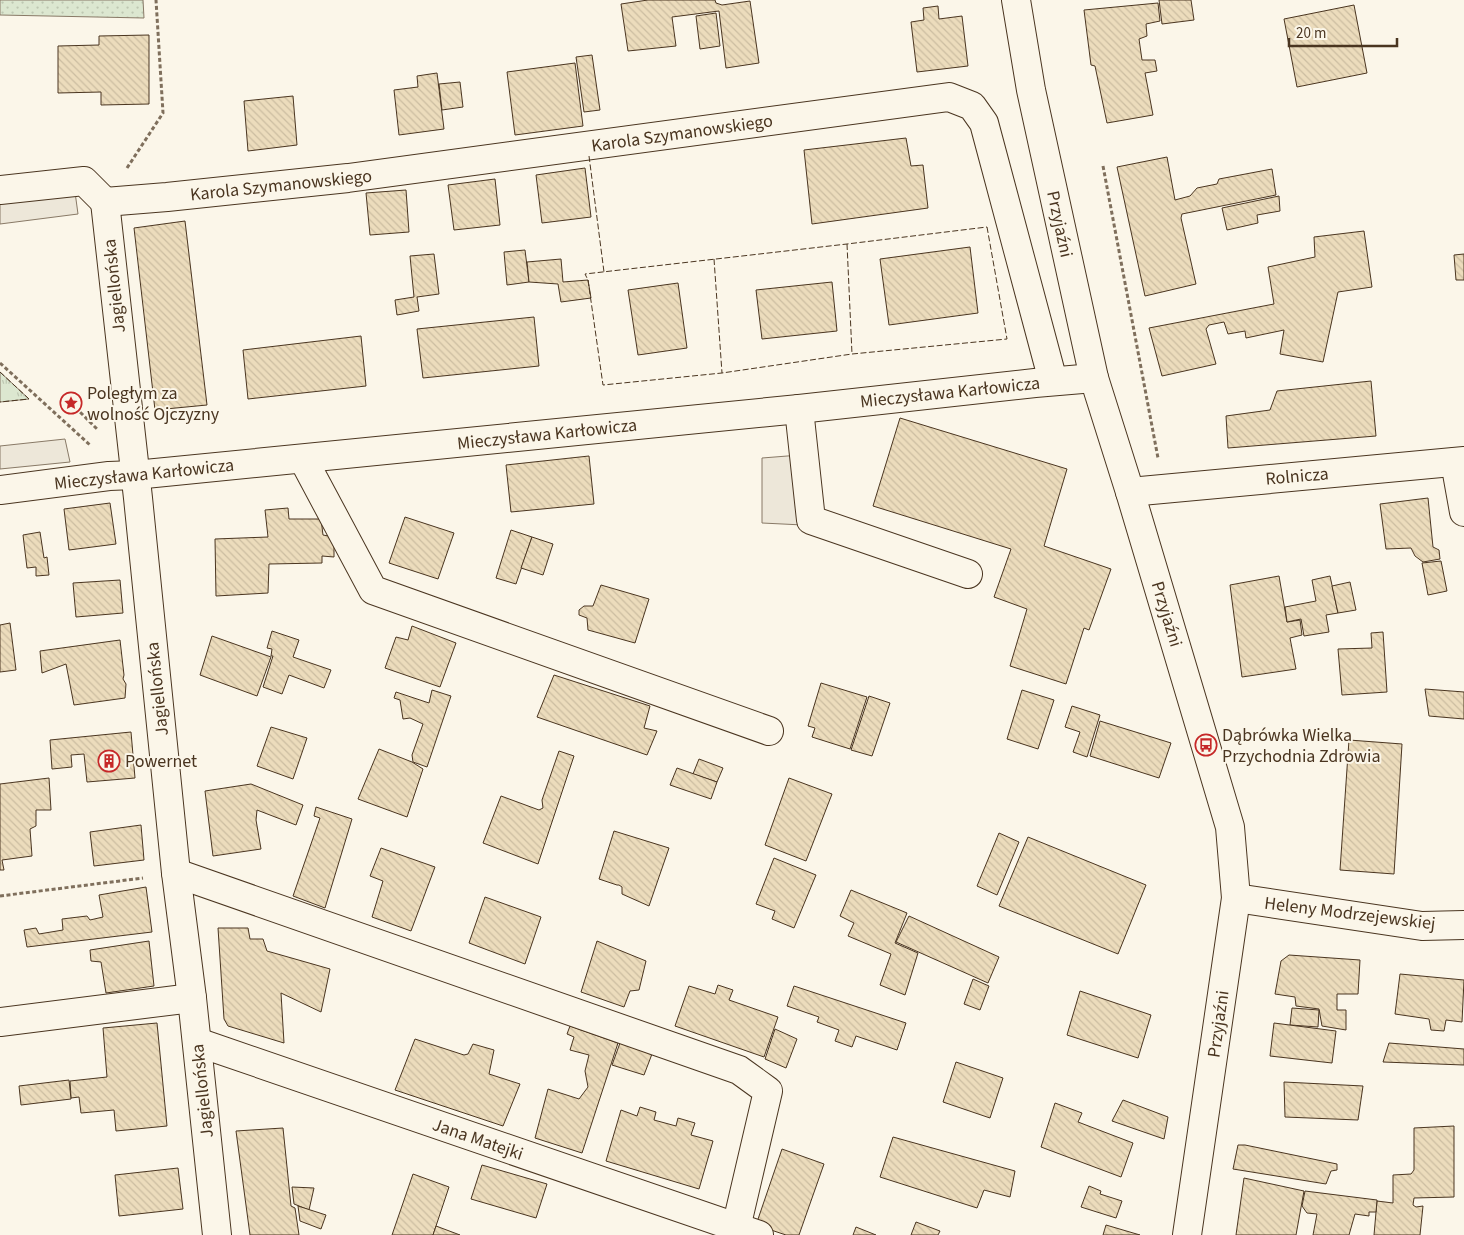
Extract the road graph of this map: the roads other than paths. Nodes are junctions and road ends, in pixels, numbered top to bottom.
1 (1016, 0) edge
2 (0, 190) edge
3 (105, 202) junction
4 (1094, 378) junction
5 (1053, 382) junction
6 (799, 408) junction
7 (303, 459) junction
8 (1460, 462) edge
9 (135, 475) junction
10 (0, 490) edge
11 (1130, 492) junction
12 (1464, 512) edge
13 (968, 574) dead end
14 (769, 732) dead end
15 (176, 873) junction
16 (1236, 898) junction
17 (1464, 925) edge
18 (192, 998) junction
19 (0, 1022) edge
20 (197, 1042) junction
21 (748, 1231) edge
22 (217, 1235) edge
23 (1186, 1235) edge

1 - 4 street, Przyjaźni
2 - 3 street
3 - 5 street, Karola Szymanowskiego
3 - 9 street, Jagiellońska
4 - 5 street, Mieczysława Karłowicza
4 - 11 street, Przyjaźni
5 - 6 street, Mieczysława Karłowicza
6 - 7 street, Mieczysława Karłowicza
6 - 13 street
7 - 9 street, Mieczysława Karłowicza
7 - 14 street
8 - 11 street, Rolnicza
8 - 12 street
9 - 10 street, Mieczysława Karłowicza
9 - 15 street, Jagiellońska
11 - 16 street, Przyjaźni
15 - 18 street, Jagiellońska
15 - 21 street
16 - 17 street, Heleny Modrzejewskiej
16 - 23 street, Przyjaźni
18 - 19 street
18 - 20 street, Jagiellońska
20 - 21 street, Jana Matejki
20 - 22 street, Jagiellońska

